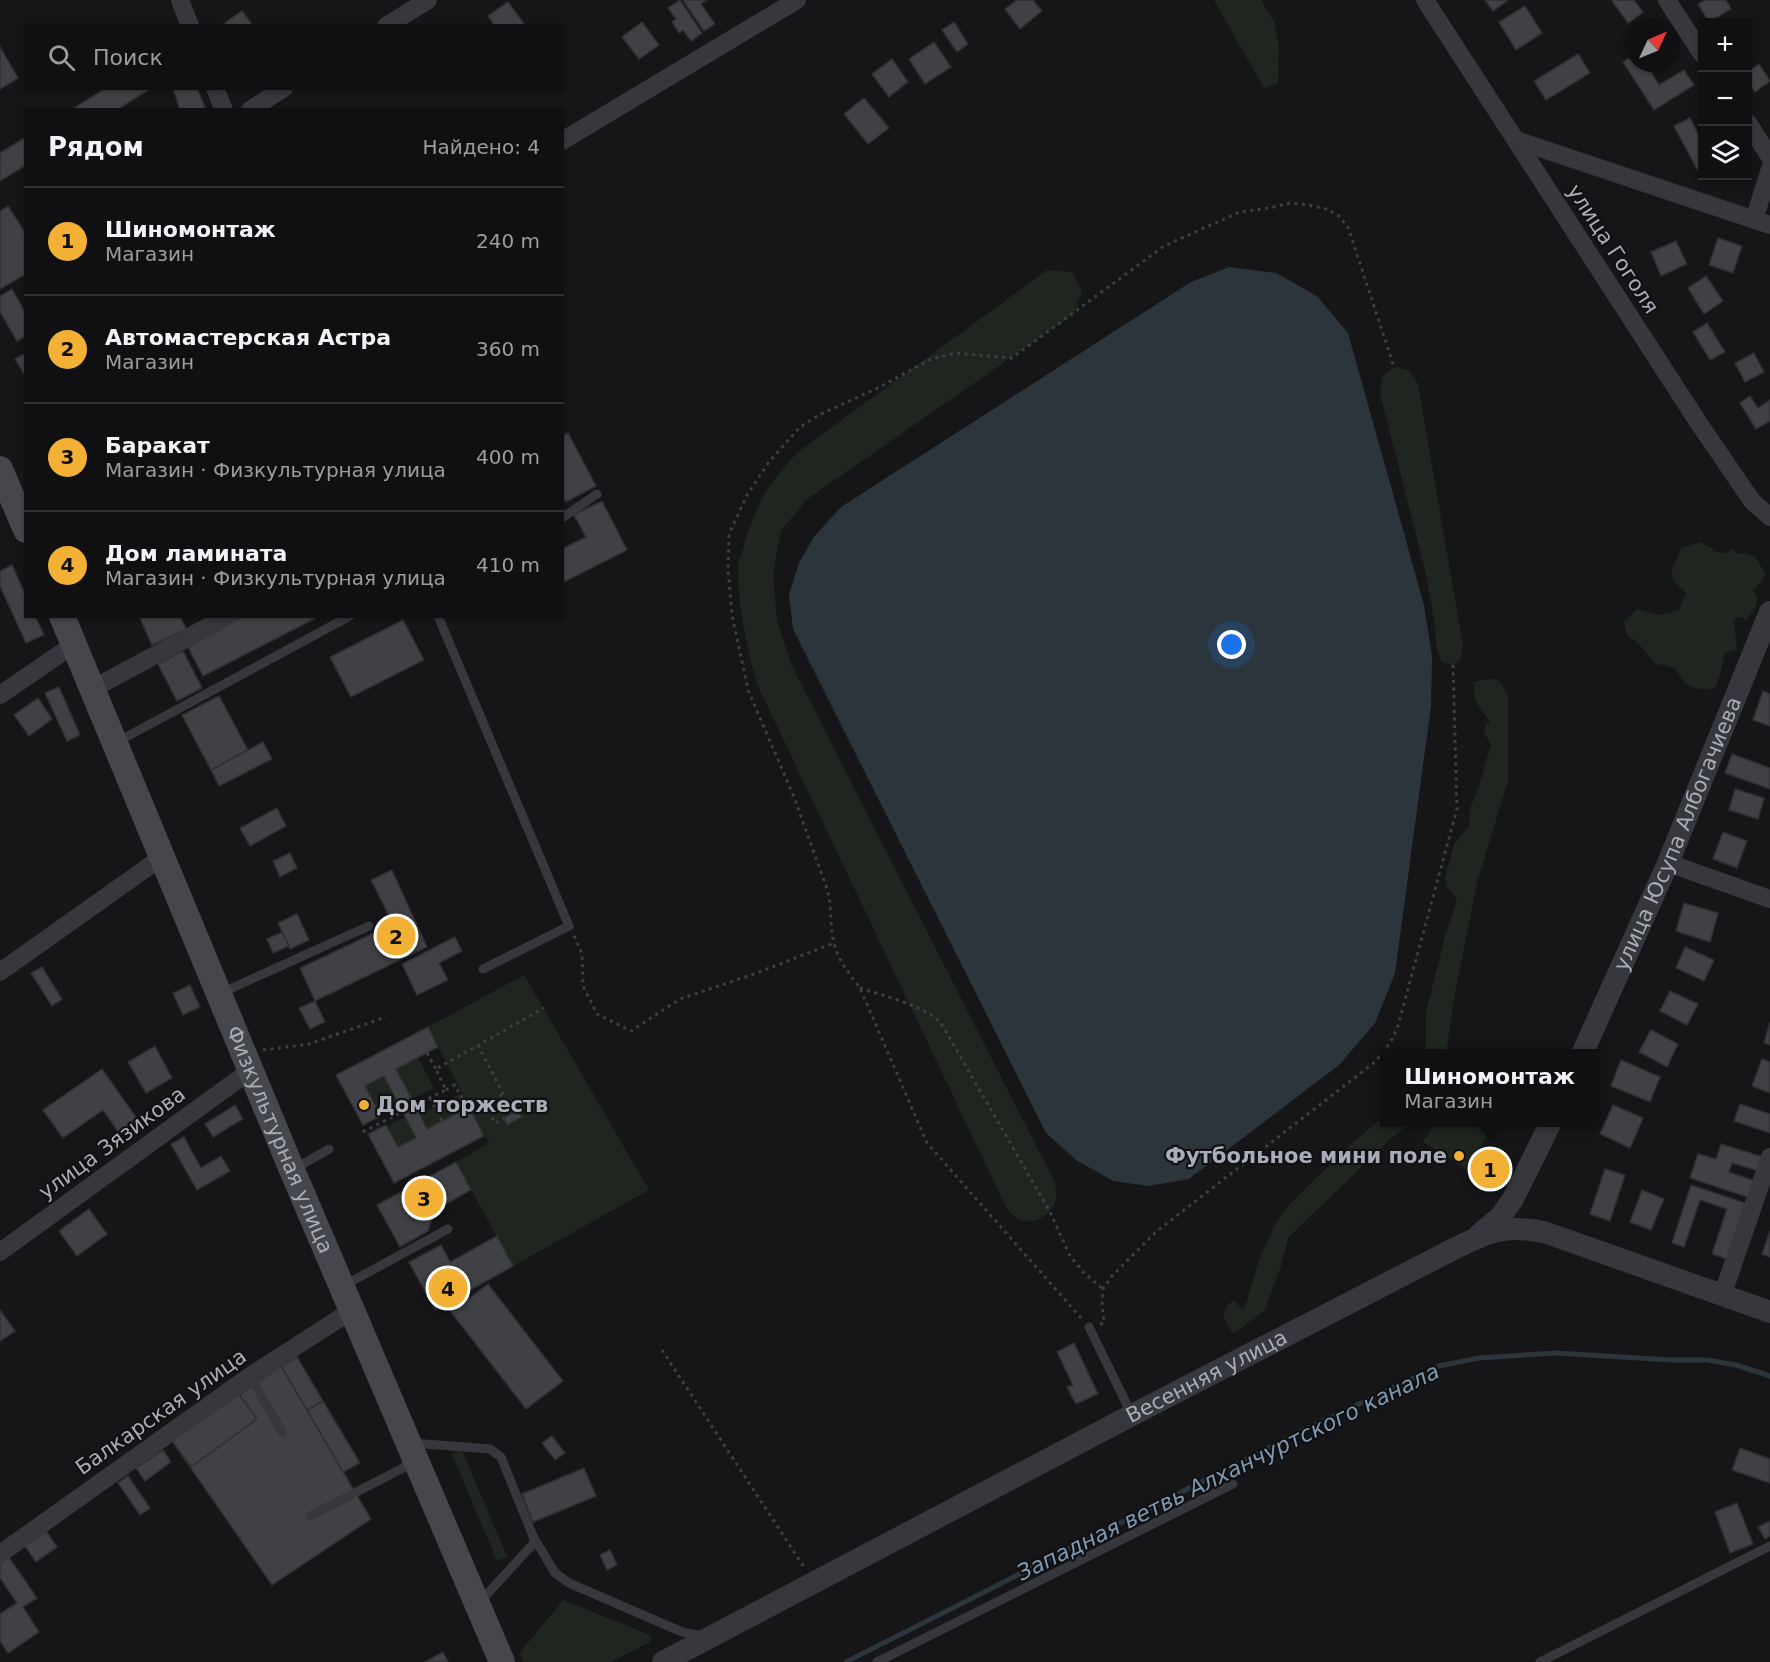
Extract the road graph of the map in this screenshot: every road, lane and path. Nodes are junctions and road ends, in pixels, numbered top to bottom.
1 (180, 0) edge
2 (428, 0) edge
3 (798, 0) edge
4 (1425, 0) edge
5 (1667, 0) edge
6 (189, 24) edge
7 (389, 24) edge
8 (1698, 48) edge
9 (216, 90) edge
10 (282, 90) edge
11 (223, 108) edge
12 (253, 108) edge
13 (1750, 126) edge
14 (564, 140) edge
15 (1516, 140) junction
16 (1770, 157) edge
17 (1770, 169) edge
18 (1762, 222) edge
19 (1394, 367) dead end
20 (0, 469) edge
21 (597, 494) dead end
22 (564, 517) edge
23 (1770, 517) edge
24 (24, 525) edge
25 (1770, 612) edge
26 (63, 618) edge
27 (224, 618) edge
28 (346, 618) edge
29 (439, 618) edge
30 (73, 645) junction
31 (1453, 665) dead end
32 (92, 689) junction
33 (0, 695) edge
34 (115, 743) junction
35 (162, 857) junction
36 (1668, 863) junction
37 (1770, 899) edge
38 (369, 926) dead end
39 (569, 926) junction
40 (834, 943) junction
41 (483, 969) dead end
42 (0, 972) edge
43 (860, 988) junction
44 (219, 994) junction
45 (543, 1008) dead end
46 (386, 1017) dead end
47 (478, 1045) junction
48 (1385, 1049) edge
49 (1584, 1049) edge
50 (427, 1053) dead end
51 (1380, 1056) edge
52 (248, 1061) junction
53 (436, 1069) junction
54 (446, 1090) junction
55 (503, 1094) junction
56 (430, 1098) junction
57 (485, 1103) junction
58 (415, 1106) dead end
59 (402, 1112) dead end
60 (513, 1113) dead end
61 (504, 1118) dead end
62 (442, 1121) dead end
63 (1549, 1127) edge
64 (363, 1132) dead end
65 (328, 1149) dead end
66 (1770, 1157) edge
67 (292, 1170) junction
68 (448, 1229) dead end
69 (1474, 1239) junction
70 (0, 1252) edge
71 (341, 1287) junction
72 (1103, 1289) junction
73 (1722, 1296) junction
74 (351, 1311) junction
75 (1770, 1312) edge
76 (1089, 1327) junction
77 (662, 1350) dead end
78 (250, 1376) junction
79 (1132, 1414) junction
80 (282, 1432) dead end
81 (409, 1443) junction
82 (1233, 1484) dead end
83 (310, 1516) dead end
84 (533, 1536) junction
85 (1770, 1546) edge
86 (0, 1554) edge
87 (814, 1583) junction
88 (477, 1604) junction
89 (713, 1636) junction
90 (502, 1662) edge
91 (663, 1662) edge
92 (877, 1662) edge
93 (1540, 1662) edge

1 - 6 street
2 - 7 street
3 - 14 street
4 - 15 street, улица Гоголя
5 - 8 street
9 - 11 street
10 - 12 street
13 - 16 street
15 - 18 street
15 - 23 street, улица Гоголя
17 - 18 street
19 - 40 path
20 - 24 main road
21 - 22 lane
25 - 36 street, улица Юсупа Албогачиева
26 - 30 main road, Физкультурная улица
27 - 32 street
28 - 34 lane
29 - 39 lane
30 - 32 main road, Физкультурная улица
30 - 33 street
31 - 48 path
32 - 34 main road, Физкультурная улица
34 - 35 main road, Физкультурная улица
35 - 42 street
35 - 44 main road, Физкультурная улица
36 - 37 street
36 - 49 street, улица Юсупа Албогачиева
38 - 44 lane
39 - 40 path
39 - 41 lane
40 - 43 path
43 - 72 path
43 - 76 path
44 - 52 main road, Физкультурная улица
45 - 47 path
46 - 52 path
47 - 53 path
47 - 55 path
50 - 53 path
51 - 72 path
52 - 67 main road, Физкультурная улица
52 - 70 street, улица Зязикова
53 - 54 path
54 - 56 path
54 - 57 path
55 - 57 path
55 - 60 path
56 - 58 path
56 - 62 path
57 - 61 path
59 - 64 path
63 - 69 street
65 - 67 lane
66 - 73 street
67 - 71 main road, Физкультурная улица
68 - 71 lane
69 - 73 street, Весенняя улица
69 - 79 street, Весенняя улица
71 - 74 main road, Физкультурная улица
72 - 76 path
73 - 75 street, Весенняя улица
74 - 78 street, Балкарская улица
74 - 81 main road, Физкультурная улица
76 - 79 lane
77 - 87 path
78 - 80 lane
78 - 86 street, Балкарская улица
79 - 87 street, Весенняя улица
81 - 83 lane
81 - 84 lane
81 - 88 main road, Физкультурная улица
82 - 92 lane
84 - 88 lane
84 - 89 lane
85 - 93 lane
87 - 89 street, Весенняя улица
88 - 90 main road, Физкультурная улица
89 - 91 street, Весенняя улица

